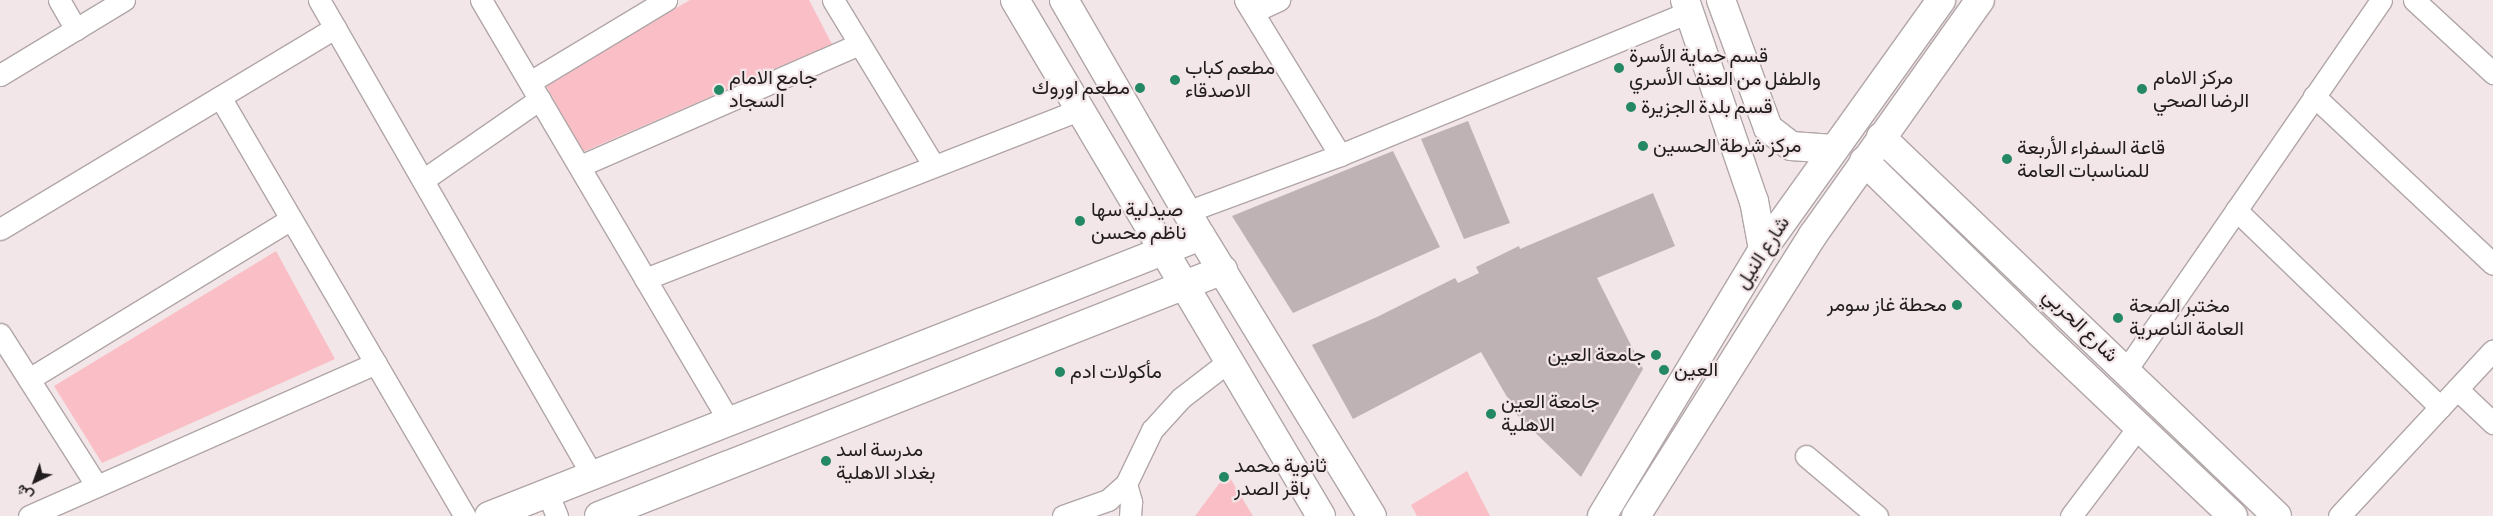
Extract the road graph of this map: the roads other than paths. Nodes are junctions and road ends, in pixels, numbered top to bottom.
1 (60, 0) edge
2 (124, 0) edge
3 (319, 0) edge
4 (480, 0) edge
5 (666, 0) edge
6 (833, 0) edge
7 (1015, 0) edge
8 (1064, 0) edge
9 (1279, 0) edge
10 (1721, 0) edge
11 (1941, 0) edge
12 (1980, 0) edge
13 (2414, 0) edge
14 (2375, 2) edge
15 (1249, 6) edge
16 (1687, 6) edge
17 (335, 28) junction
18 (76, 29) junction
19 (859, 44) junction
20 (2493, 72) edge
21 (0, 75) edge
22 (535, 90) junction
23 (2314, 96) junction
24 (220, 97) junction
25 (1080, 109) junction
26 (1881, 137) junction
27 (1834, 149) junction
28 (1340, 155) junction
29 (1864, 161) junction
30 (1910, 164) junction
31 (580, 166) junction
32 (934, 166) junction
33 (423, 180) junction
34 (1889, 185) junction
35 (2236, 210) junction
36 (1189, 211) junction
37 (291, 219) junction
38 (0, 229) edge
39 (1202, 236) junction
40 (1764, 248) junction
41 (1163, 250) junction
42 (2493, 264) edge
43 (1223, 270) junction
44 (645, 279) junction
45 (1184, 286) junction
46 (0, 334) edge
47 (2493, 350) edge
48 (1229, 361) junction
49 (376, 363) junction
50 (2126, 370) junction
51 (29, 379) junction
52 (2457, 388) junction
53 (2440, 407) junction
54 (729, 421) junction
55 (2493, 423) edge
56 (2139, 426) junction
57 (1806, 456) dead end
58 (592, 475) junction
59 (1126, 484) junction
60 (97, 486) junction
61 (553, 505) edge
62 (29, 516) edge
63 (465, 516) edge
64 (489, 516) edge
65 (598, 516) edge
66 (1063, 516) edge
67 (1130, 516) edge
68 (1321, 516) edge
69 (1372, 516) edge
70 (1602, 516) edge
71 (1636, 516) edge
72 (1877, 516) edge
73 (2071, 516) edge
74 (2233, 516) edge
75 (2277, 516) edge
76 (2339, 516) edge

1 - 18 street
2 - 18 street
3 - 17 street
4 - 22 street
5 - 22 street
6 - 19 street
7 - 25 street
8 - 36 street
9 - 15 street
10 - 27 street
11 - 27 street, شارع النيل
12 - 26 street
13 - 20 street
14 - 23 street
15 - 28 street
16 - 28 street
16 - 40 street
17 - 24 street
17 - 33 street
18 - 21 street
19 - 31 street
19 - 32 street
22 - 31 street
22 - 33 street
23 - 35 street
23 - 42 street
24 - 37 street
24 - 38 street
25 - 32 street
25 - 41 street
26 - 29 street
26 - 30 street, شارع الحربي
27 - 40 street, شارع النيل
28 - 36 street
29 - 34 street, شارع الحربي
29 - 71 street
30 - 34 street
30 - 50 street, شارع الحربي
31 - 44 street
32 - 44 street
33 - 58 street
34 - 56 street, شارع الحربي
35 - 50 street
35 - 53 street
36 - 39 street
37 - 49 street
37 - 51 street
39 - 41 street
39 - 43 street
40 - 70 street, شارع النيل
41 - 45 street
41 - 54 street
43 - 45 street
43 - 69 street
44 - 54 street
45 - 48 street
45 - 65 street
46 - 51 street
47 - 52 street
48 - 59 street
48 - 68 street
49 - 60 street
49 - 63 street
50 - 75 street, شارع الحربي
51 - 60 street
52 - 53 street
52 - 55 street
53 - 76 street
54 - 58 street
56 - 73 street
56 - 74 street, شارع الحربي
57 - 72 street
58 - 61 street
59 - 66 street
59 - 67 street
60 - 62 street
61 - 64 street

